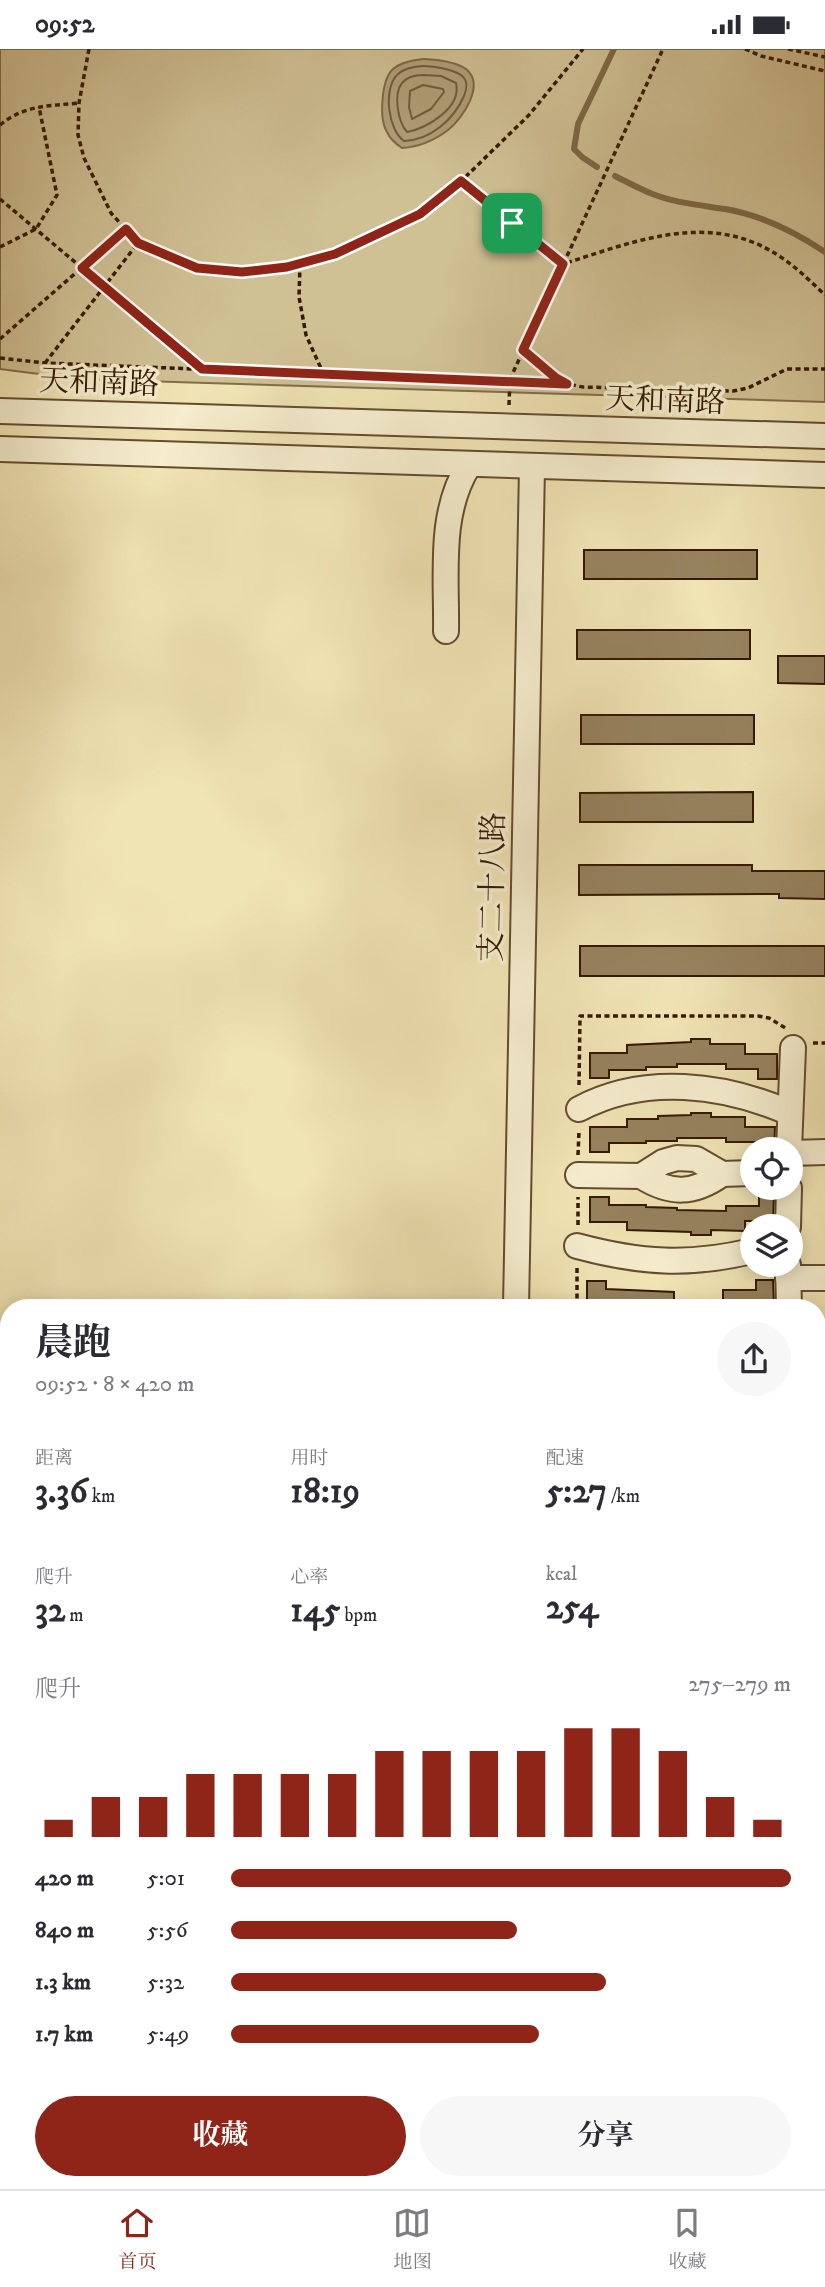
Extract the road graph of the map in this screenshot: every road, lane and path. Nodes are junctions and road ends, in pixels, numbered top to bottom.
1 (89, 49) edge
2 (583, 49) edge
3 (663, 49) edge
4 (745, 49) edge
5 (789, 49) edge
6 (825, 57) edge
7 (825, 71) edge
8 (79, 103) junction
9 (39, 107) junction
10 (0, 125) edge
11 (461, 181) junction
12 (0, 199) edge
13 (36, 229) junction
14 (126, 229) junction
15 (138, 243) junction
16 (0, 247) edge
17 (300, 264) junction
18 (563, 264) junction
19 (82, 268) junction
20 (104, 287) junction
21 (825, 295) edge
22 (0, 339) edge
23 (523, 350) junction
24 (0, 358) edge
25 (45, 363) junction
26 (202, 369) junction
27 (825, 369) edge
28 (324, 375) junction
29 (509, 382) junction
30 (567, 384) junction
31 (0, 411) edge
32 (508, 426) junction
33 (825, 436) edge
34 (0, 449) edge
35 (469, 465) junction
36 (531, 467) junction
37 (825, 475) edge
38 (446, 631) dead end
39 (580, 1016) dead end
40 (793, 1048) joint
41 (579, 1109) dead end
42 (790, 1113) junction
43 (790, 1137) edge
44 (803, 1151) edge
45 (825, 1152) edge
46 (740, 1173) edge
47 (578, 1175) dead end
48 (578, 1246) dead end
49 (740, 1253) edge
50 (803, 1274) edge
51 (788, 1277) edge
52 (825, 1278) edge
53 (516, 1299) edge
54 (789, 1299) edge

1 - 8 path
2 - 11 path
3 - 18 path
4 - 7 path
5 - 6 path
8 - 9 path
8 - 14 path
9 - 10 path
9 - 13 path
11 - 17 path
11 - 18 path
12 - 13 path
13 - 16 path
13 - 19 path
14 - 15 path
14 - 19 path
15 - 17 path
15 - 20 path
17 - 28 path
18 - 21 path
18 - 23 path
19 - 20 path
19 - 22 path
20 - 25 path
20 - 26 path
23 - 29 path
23 - 30 path
24 - 25 path
25 - 26 path
26 - 28 path
27 - 30 path
28 - 29 path
29 - 30 path
29 - 32 path
31 - 32 street, 天和南路
32 - 33 street, 天和南路
34 - 35 street
35 - 36 street
35 - 38 street
36 - 37 street
36 - 53 street, 支二十八路
39 - 40 path
40 - 42 street
41 - 42 street
42 - 43 street
44 - 45 street
46 - 47 street
48 - 49 street
50 - 52 street
51 - 54 street

